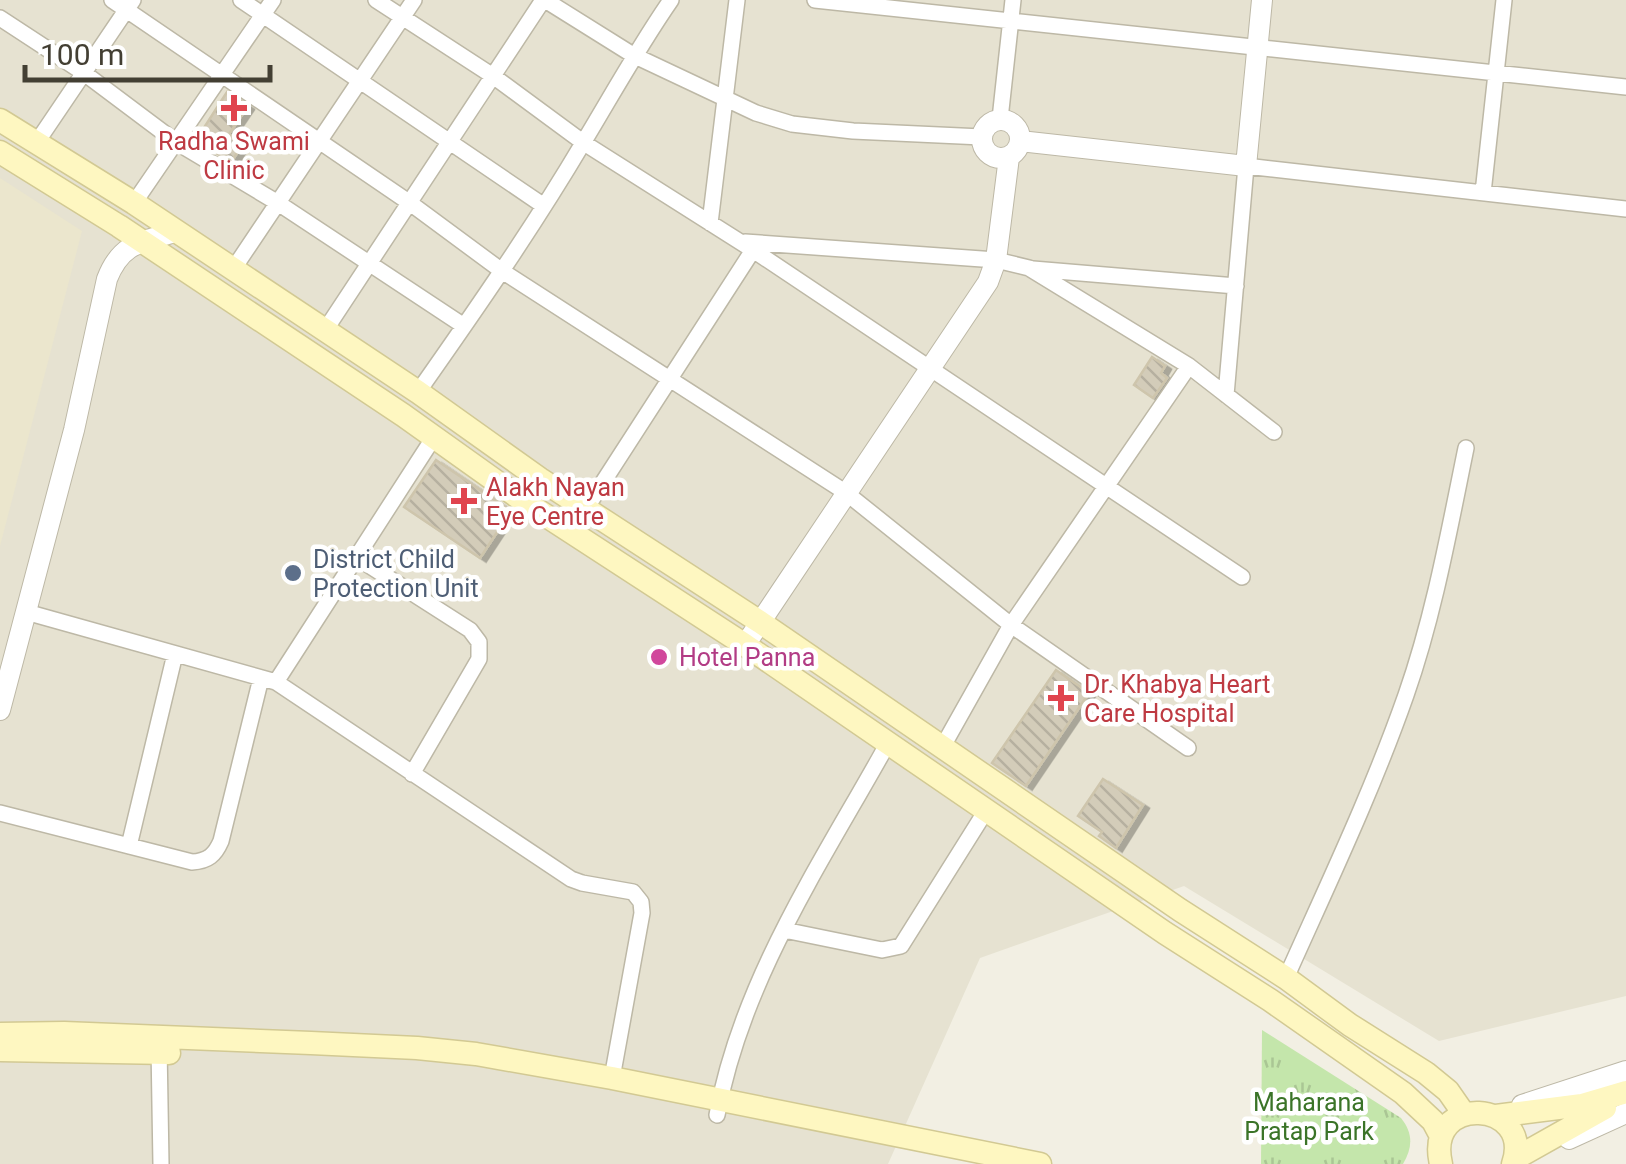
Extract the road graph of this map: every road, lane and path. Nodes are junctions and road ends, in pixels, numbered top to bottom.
1 (241, 0) edge
2 (273, 0) edge
3 (376, 0) edge
4 (414, 0) edge
5 (544, 0) edge
6 (672, 0) edge
7 (737, 0) edge
8 (814, 0) edge
9 (1013, 0) edge
10 (1262, 0) edge
11 (1504, 0) edge
12 (124, 3) edge
13 (262, 15) junction
14 (0, 18) edge
15 (402, 18) junction
16 (1012, 24) junction
17 (1258, 47) junction
18 (633, 54) junction
19 (84, 73) junction
20 (223, 73) junction
21 (1496, 74) junction
22 (492, 76) junction
23 (360, 80) junction
24 (1626, 87) edge
25 (723, 98) junction
26 (1000, 119) junction
27 (0, 120) edge
28 (982, 136) junction
29 (37, 142) junction
30 (176, 142) junction
31 (318, 142) junction
32 (450, 142) junction
33 (584, 143) junction
34 (1015, 149) junction
35 (0, 152) edge
36 (1246, 166) junction
37 (1482, 193) junction
38 (410, 202) junction
39 (134, 203) junction
40 (278, 203) junction
41 (544, 206) junction
42 (1626, 209) edge
43 (710, 223) junction
44 (175, 232) junction
45 (142, 242) junction
46 (746, 246) junction
47 (996, 260) junction
48 (369, 264) junction
49 (1029, 268) junction
50 (232, 271) junction
51 (502, 271) junction
52 (1236, 286) junction
53 (464, 326) junction
54 (324, 332) junction
55 (1189, 366) junction
56 (928, 368) junction
57 (670, 380) junction
58 (418, 392) junction
59 (1226, 395) junction
60 (1274, 432) dead end
61 (434, 437) junction
62 (1466, 448) dead end
63 (1107, 485) junction
64 (845, 492) junction
65 (587, 507) junction
66 (356, 557) junction
67 (1242, 577) dead end
68 (26, 612) junction
69 (760, 622) junction
70 (1011, 626) junction
71 (745, 645) junction
72 (175, 654) junction
73 (269, 680) junction
74 (0, 710) edge
75 (888, 743) junction
76 (943, 746) junction
77 (1188, 748) dead end
78 (412, 774) junction
79 (987, 810) junction
80 (0, 814) edge
81 (129, 846) junction
82 (784, 930) junction
83 (1286, 978) junction
84 (0, 1034) edge
85 (159, 1045) junction
86 (0, 1050) edge
87 (1626, 1071) edge
88 (612, 1078) junction
89 (1626, 1095) edge
90 (718, 1108) junction
91 (1626, 1112) edge
92 (1480, 1114) junction
93 (1437, 1154) edge
94 (1518, 1162) edge
95 (161, 1164) edge
96 (962, 1164) edge
97 (1040, 1164) edge

1 - 13 street
2 - 13 street
3 - 15 street
4 - 15 street
5 - 18 street
5 - 22 street
6 - 18 street
7 - 25 street
8 - 16 street
9 - 16 street
10 - 17 street
11 - 21 street
12 - 19 street
12 - 20 street
13 - 20 street
13 - 23 street
14 - 19 street
15 - 22 street
15 - 23 street
16 - 17 street
16 - 26 street
17 - 21 street
17 - 36 street
18 - 25 street
18 - 33 street
19 - 29 street
19 - 30 street
20 - 30 street
20 - 31 street
21 - 24 street
21 - 37 street
22 - 32 street
22 - 33 street
23 - 31 street
23 - 32 street
25 - 28 street
25 - 43 street
26 - 28 street
26 - 34 street
27 - 29 main road
28 - 34 street
29 - 39 main road
30 - 39 street
30 - 40 street
31 - 38 street
31 - 40 street
32 - 38 street
32 - 41 street
33 - 41 street
33 - 43 street
34 - 36 street
34 - 47 street
35 - 45 main road
36 - 37 street
36 - 52 street
37 - 42 street
38 - 48 street
38 - 51 street
39 - 44 main road
40 - 48 street
40 - 50 street
41 - 51 street
43 - 46 street
44 - 45 street
44 - 50 main road
45 - 61 main road
45 - 68 street
46 - 47 street
46 - 56 street
46 - 57 street
47 - 49 street
47 - 56 street
48 - 53 street
48 - 54 street
49 - 52 street
49 - 55 street
50 - 54 main road
51 - 53 street
51 - 57 street
52 - 59 street
53 - 58 street
54 - 58 main road
55 - 59 street
55 - 63 street
56 - 63 street
56 - 64 street
57 - 64 street
57 - 65 street
58 - 65 main road
59 - 60 street
61 - 66 street
61 - 71 main road
62 - 83 street
63 - 67 street
63 - 70 street
64 - 69 street
64 - 70 street
65 - 69 main road
66 - 73 street
66 - 78 street
68 - 72 street
68 - 74 street
69 - 71 street
69 - 76 main road
70 - 76 street
70 - 77 street
71 - 75 main road
72 - 73 street
72 - 81 street
73 - 78 street
73 - 81 street
75 - 79 main road
75 - 82 street
76 - 83 main road
78 - 88 street
79 - 82 street
79 - 93 main road
80 - 81 street
82 - 90 street
83 - 92 main road
84 - 85 main road
85 - 86 main road
85 - 88 main road
85 - 90 main road
85 - 95 street
87 - 92 street
88 - 90 main road
89 - 92 main road
89 - 94 main road
90 - 96 main road
90 - 97 main road
91 - 94 street
92 - 93 main road
92 - 94 main road

